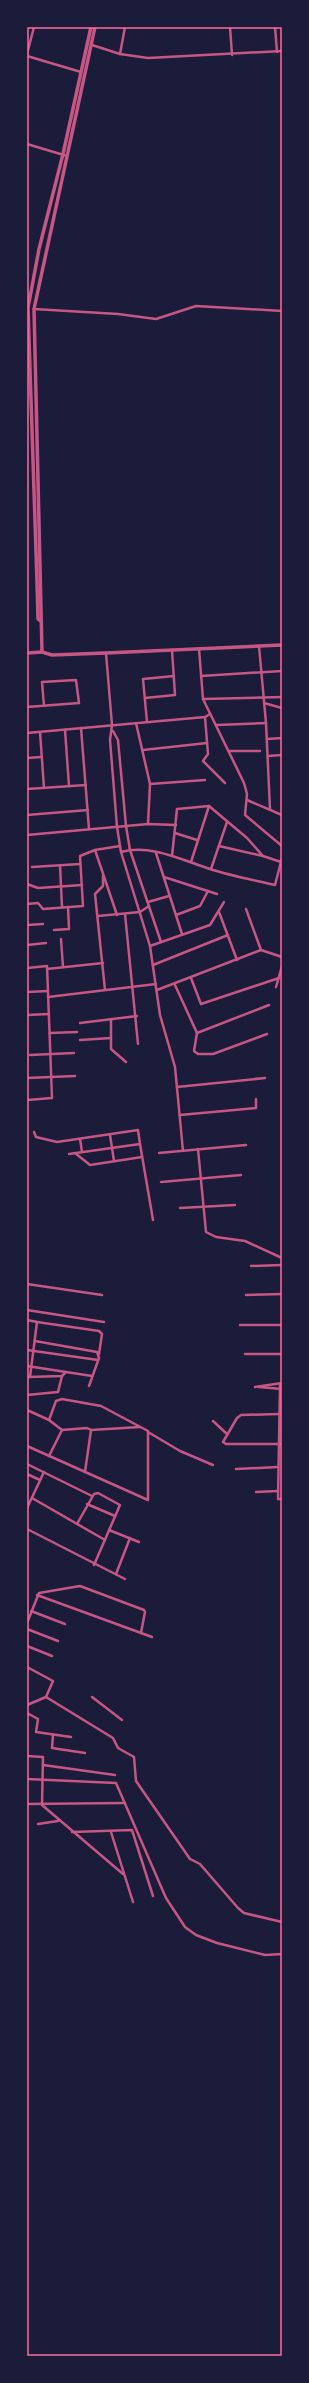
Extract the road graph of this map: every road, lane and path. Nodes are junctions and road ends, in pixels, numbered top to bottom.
1 (34, 27) edge
2 (91, 27) edge
3 (95, 27) edge
4 (125, 27) edge
5 (230, 27) edge
6 (275, 27) edge
7 (92, 45) junction
8 (282, 51) edge
9 (277, 52) junction
10 (120, 54) junction
11 (27, 55) edge
12 (232, 55) junction
13 (83, 72) junction
14 (27, 144) edge
15 (65, 155) junction
16 (31, 293) junction
17 (37, 295) junction
18 (34, 309) junction
19 (282, 311) edge
20 (41, 621) junction
21 (282, 645) edge
22 (258, 646) junction
23 (199, 649) junction
24 (172, 650) junction
25 (42, 652) junction
26 (27, 653) edge
27 (106, 653) junction
28 (261, 672) junction
29 (282, 672) edge
30 (174, 676) junction
31 (200, 676) junction
32 (145, 698) junction
33 (264, 698) junction
34 (282, 698) edge
35 (203, 699) junction
36 (264, 703) junction
37 (44, 706) junction
38 (27, 707) edge
39 (282, 708) edge
40 (210, 714) junction
41 (205, 717) junction
42 (147, 722) junction
43 (136, 723) junction
44 (266, 723) junction
45 (112, 725) junction
46 (216, 725) junction
47 (81, 728) junction
48 (65, 730) junction
49 (112, 731) junction
50 (40, 732) junction
51 (27, 733) edge
52 (282, 738) edge
53 (267, 739) junction
54 (207, 743) junction
55 (143, 750) junction
56 (229, 751) junction
57 (260, 751) dead end
58 (282, 755) edge
59 (41, 756) junction
60 (268, 756) junction
61 (27, 758) edge
62 (205, 780) dead end
63 (225, 783) dead end
64 (150, 784) junction
65 (86, 785) junction
66 (69, 786) junction
67 (44, 788) junction
68 (27, 789) edge
69 (247, 800) junction
70 (209, 806) junction
71 (270, 809) junction
72 (88, 810) junction
73 (27, 815) edge
74 (282, 815) edge
75 (227, 822) junction
76 (148, 824) junction
77 (176, 825) junction
78 (126, 826) junction
79 (117, 827) junction
80 (89, 829) junction
81 (175, 833) junction
82 (27, 835) edge
83 (197, 840) junction
84 (120, 846) junction
85 (219, 846) junction
86 (282, 846) edge
87 (96, 850) junction
88 (130, 850) junction
89 (121, 852) junction
90 (156, 853) junction
91 (172, 856) junction
92 (263, 856) junction
93 (282, 858) edge
94 (191, 862) junction
95 (281, 862) junction
96 (80, 864) junction
97 (60, 865) junction
98 (32, 867) dead end
99 (211, 870) junction
100 (103, 876) junction
101 (164, 877) junction
102 (27, 884) edge
103 (82, 885) junction
104 (61, 886) junction
105 (208, 891) junction
106 (217, 894) dead end
107 (169, 896) junction
108 (148, 902) junction
109 (224, 902) dead end
110 (27, 904) edge
111 (149, 906) junction
112 (62, 907) junction
113 (68, 907) junction
114 (246, 909) dead end
115 (219, 911) junction
116 (140, 912) junction
117 (125, 914) junction
118 (117, 915) junction
119 (176, 915) junction
120 (98, 916) junction
121 (27, 922) edge
122 (43, 924) dead end
123 (54, 930) dead end
124 (182, 934) junction
125 (228, 935) junction
126 (61, 939) dead end
127 (161, 942) junction
128 (27, 944) edge
129 (46, 944) dead end
130 (150, 946) junction
131 (261, 950) junction
132 (282, 957) edge
133 (237, 960) junction
134 (103, 963) junction
135 (153, 965) junction
136 (282, 966) edge
137 (63, 967) junction
138 (27, 968) edge
139 (47, 969) junction
140 (191, 978) junction
141 (279, 978) junction
142 (156, 984) junction
143 (175, 985) junction
144 (133, 987) junction
145 (276, 987) dead end
146 (48, 990) junction
147 (105, 990) junction
148 (157, 990) junction
149 (27, 992) edge
150 (48, 997) junction
151 (269, 1005) dead end
152 (49, 1014) junction
153 (27, 1015) edge
154 (137, 1016) junction
155 (111, 1020) junction
156 (80, 1023) dead end
157 (77, 1032) dead end
158 (50, 1033) junction
159 (197, 1033) junction
160 (267, 1034) dead end
161 (111, 1038) junction
162 (80, 1040) dead end
163 (138, 1044) dead end
164 (74, 1053) dead end
165 (30, 1054) dead end
166 (50, 1054) junction
167 (126, 1062) dead end
168 (52, 1076) junction
169 (75, 1076) dead end
170 (27, 1078) edge
171 (264, 1078) dead end
172 (177, 1087) junction
173 (256, 1099) dead end
174 (27, 1100) edge
175 (180, 1115) junction
176 (34, 1132) dead end
177 (110, 1135) junction
178 (80, 1139) junction
179 (140, 1144) junction
180 (246, 1145) dead end
181 (112, 1148) junction
182 (198, 1150) junction
183 (183, 1151) junction
184 (82, 1152) junction
185 (159, 1152) dead end
186 (75, 1153) junction
187 (69, 1154) dead end
188 (142, 1157) junction
189 (114, 1161) junction
190 (241, 1175) dead end
191 (201, 1178) junction
192 (161, 1182) dead end
193 (236, 1205) dead end
194 (180, 1208) dead end
195 (204, 1208) junction
196 (153, 1220) dead end
197 (282, 1258) edge
198 (282, 1264) edge
199 (251, 1266) dead end
200 (27, 1284) edge
201 (282, 1294) edge
202 (246, 1295) dead end
203 (102, 1296) dead end
204 (27, 1310) edge
205 (27, 1320) edge
206 (37, 1322) junction
207 (104, 1322) dead end
208 (240, 1325) dead end
209 (282, 1325) edge
210 (35, 1341) junction
211 (27, 1350) edge
212 (34, 1351) junction
213 (245, 1354) dead end
214 (282, 1354) edge
215 (99, 1355) junction
216 (98, 1360) junction
217 (27, 1366) edge
218 (32, 1367) junction
219 (66, 1372) junction
220 (62, 1376) junction
221 (92, 1376) junction
222 (29, 1377) edge
223 (281, 1384) edge
224 (90, 1386) dead end
225 (281, 1389) edge
226 (27, 1395) edge
227 (27, 1410) edge
228 (280, 1416) edge
229 (49, 1420) junction
230 (213, 1421) dead end
231 (140, 1427) junction
232 (62, 1430) junction
233 (91, 1430) junction
234 (148, 1431) junction
235 (227, 1434) junction
236 (278, 1444) junction
237 (282, 1444) edge
238 (27, 1446) edge
239 (49, 1456) junction
240 (27, 1464) edge
241 (213, 1465) dead end
242 (278, 1467) junction
243 (236, 1469) dead end
244 (280, 1471) edge
245 (44, 1472) junction
246 (85, 1472) junction
247 (27, 1474) edge
248 (40, 1480) junction
249 (256, 1492) dead end
250 (278, 1492) junction
251 (92, 1496) junction
252 (32, 1498) junction
253 (282, 1499) edge
254 (28, 1501) edge
255 (88, 1504) junction
256 (27, 1508) edge
257 (115, 1516) junction
258 (77, 1524) junction
259 (27, 1529) edge
260 (109, 1530) junction
261 (130, 1538) junction
262 (105, 1540) junction
263 (139, 1542) dead end
264 (94, 1565) junction
265 (116, 1574) junction
266 (125, 1579) dead end
267 (37, 1595) junction
268 (31, 1612) junction
269 (27, 1623) edge
270 (65, 1624) dead end
271 (27, 1629) edge
272 (141, 1633) junction
273 (152, 1637) dead end
274 (58, 1641) dead end
275 (27, 1646) edge
276 (52, 1656) dead end
277 (27, 1667) edge
278 (46, 1697) junction
279 (92, 1697) dead end
280 (27, 1705) edge
281 (27, 1712) edge
282 (122, 1720) dead end
283 (53, 1735) junction
284 (71, 1737) dead end
285 (85, 1753) dead end
286 (27, 1756) edge
287 (43, 1765) junction
288 (115, 1775) dead end
289 (43, 1778) junction
290 (27, 1779) edge
291 (27, 1804) edge
292 (125, 1804) junction
293 (42, 1805) junction
294 (58, 1821) junction
295 (38, 1824) dead end
296 (72, 1832) junction
297 (111, 1832) junction
298 (123, 1874) junction
299 (154, 1896) dead end
300 (133, 1902) dead end
301 (282, 1922) edge
302 (282, 1954) edge

1 - 11 street
2 - 13 street
3 - 7 street
4 - 10 street
5 - 12 street
6 - 9 street
7 - 10 street
7 - 13 street
8 - 9 street
9 - 12 street
10 - 12 street
11 - 13 street
13 - 15 street
14 - 15 street
15 - 16 street
15 - 17 street
16 - 17 street
16 - 20 street
17 - 18 street
18 - 19 street
18 - 20 street
20 - 25 street
21 - 22 street
22 - 23 street
22 - 28 street
23 - 24 street
23 - 31 street
24 - 27 street
24 - 30 street
25 - 26 street
25 - 27 street
27 - 45 street
28 - 29 street
28 - 31 street
28 - 33 street
30 - 32 street
30 - 32 street
31 - 35 street
32 - 42 street
33 - 34 street
33 - 35 street
33 - 36 street
35 - 40 street
36 - 39 street
36 - 44 street
37 - 37 street
37 - 38 street
40 - 41 street
40 - 46 street
41 - 42 street
41 - 54 street
42 - 43 street
43 - 45 street
43 - 55 street
44 - 46 street
44 - 53 street
45 - 47 street
45 - 49 street
46 - 56 street
47 - 48 street
47 - 65 street
48 - 50 street
48 - 66 street
49 - 78 street
49 - 79 street
50 - 51 street
50 - 59 street
52 - 53 street
53 - 60 street
54 - 55 street
54 - 63 street
55 - 64 street
56 - 57 street
56 - 69 street
58 - 60 street
59 - 61 street
59 - 67 street
60 - 71 street
62 - 64 street
64 - 76 street
65 - 66 street
65 - 72 street
66 - 67 street
67 - 68 street
69 - 71 street
69 - 86 street
70 - 75 street
70 - 77 street
70 - 83 street
71 - 74 street
72 - 73 street
72 - 80 street
75 - 85 street
75 - 92 street
76 - 77 street
76 - 78 street
77 - 81 street
78 - 79 street
78 - 88 street
79 - 80 street
79 - 84 street
80 - 82 street
81 - 83 street
81 - 91 street
83 - 94 street
84 - 87 street
84 - 89 street
85 - 92 street
85 - 99 street
87 - 96 street
87 - 100 street
88 - 89 street
88 - 90 street
88 - 108 street
89 - 116 street
90 - 91 street
90 - 101 street
91 - 94 street
92 - 95 street
93 - 95 street
94 - 99 street
95 - 99 street
96 - 97 street
96 - 103 street
97 - 98 street
97 - 104 street
100 - 118 street
100 - 120 street
101 - 105 street
101 - 107 street
102 - 104 street
103 - 104 street
103 - 113 street
104 - 112 street
105 - 106 street
105 - 119 street
107 - 108 street
107 - 119 street
108 - 111 street
109 - 115 street
110 - 112 street
111 - 116 street
111 - 127 street
112 - 113 street
113 - 123 street
114 - 131 street
115 - 124 street
115 - 125 street
116 - 117 street
116 - 130 street
117 - 118 street
117 - 144 street
118 - 120 street
119 - 124 street
120 - 134 street
121 - 122 street
124 - 127 street
125 - 133 street
125 - 135 street
126 - 137 street
127 - 130 street
128 - 129 street
130 - 135 street
131 - 132 street
131 - 133 street
133 - 140 street
134 - 137 street
134 - 147 street
135 - 142 street
136 - 141 street
137 - 139 street
138 - 139 street
139 - 146 street
140 - 141 street
140 - 143 street
141 - 145 street
142 - 144 street
142 - 148 street
143 - 148 street
143 - 159 street
144 - 147 street
144 - 154 street
146 - 149 street
146 - 150 street
147 - 150 street
148 - 172 street
150 - 152 street
151 - 159 street
152 - 153 street
152 - 158 street
154 - 155 street
154 - 163 street
155 - 156 street
155 - 161 street
157 - 158 street
158 - 166 street
159 - 160 street
161 - 162 street
161 - 167 street
164 - 166 street
165 - 166 street
166 - 168 street
168 - 169 street
168 - 170 street
168 - 174 street
171 - 172 street
172 - 175 street
173 - 175 street
175 - 183 street
176 - 178 street
177 - 178 street
177 - 179 street
177 - 181 street
178 - 184 street
179 - 181 street
179 - 188 street
180 - 182 street
181 - 184 street
181 - 189 street
182 - 183 street
182 - 191 street
183 - 185 street
184 - 186 street
186 - 187 street
186 - 189 street
188 - 189 street
188 - 196 street
190 - 191 street
191 - 192 street
191 - 195 street
193 - 195 street
194 - 195 street
195 - 197 street
198 - 199 street
200 - 203 street
201 - 202 street
204 - 207 street
205 - 206 street
206 - 210 street
206 - 215 street
208 - 209 street
210 - 212 street
210 - 215 street
211 - 212 street
212 - 216 street
212 - 218 street
213 - 214 street
215 - 216 street
216 - 221 street
217 - 218 street
218 - 219 street
218 - 222 street
219 - 220 street
219 - 221 street
220 - 222 street
220 - 226 street
221 - 224 street
223 - 225 street
223 - 225 street
225 - 228 street
227 - 229 street
228 - 235 street
228 - 236 street
229 - 231 street
229 - 232 street
230 - 235 street
231 - 233 street
231 - 234 street
232 - 233 street
232 - 239 street
233 - 246 street
234 - 241 street
234 - 246 street
235 - 236 street
236 - 237 street
236 - 242 street
238 - 239 street
239 - 246 street
240 - 245 street
242 - 243 street
242 - 244 street
244 - 250 street
245 - 248 street
245 - 251 street
247 - 248 street
248 - 252 street
249 - 250 street
250 - 253 street
251 - 255 street
251 - 257 street
252 - 254 street
252 - 258 street
254 - 256 street
255 - 257 street
255 - 258 street
257 - 260 street
258 - 262 street
259 - 264 street
260 - 261 street
260 - 262 street
261 - 263 street
261 - 265 street
262 - 264 street
264 - 265 street
265 - 266 street
267 - 268 street
267 - 272 street
267 - 272 street
268 - 269 street
268 - 270 street
271 - 274 street
272 - 273 street
275 - 276 street
277 - 278 street
278 - 280 street
278 - 301 street
279 - 282 street
281 - 283 street
283 - 284 street
283 - 285 street
286 - 287 street
287 - 288 street
287 - 289 street
289 - 290 street
289 - 292 street
289 - 293 street
291 - 293 street
292 - 293 street
292 - 302 street
293 - 294 street
294 - 295 street
294 - 296 street
296 - 297 street
296 - 298 street
297 - 298 street
297 - 299 street
298 - 300 street

